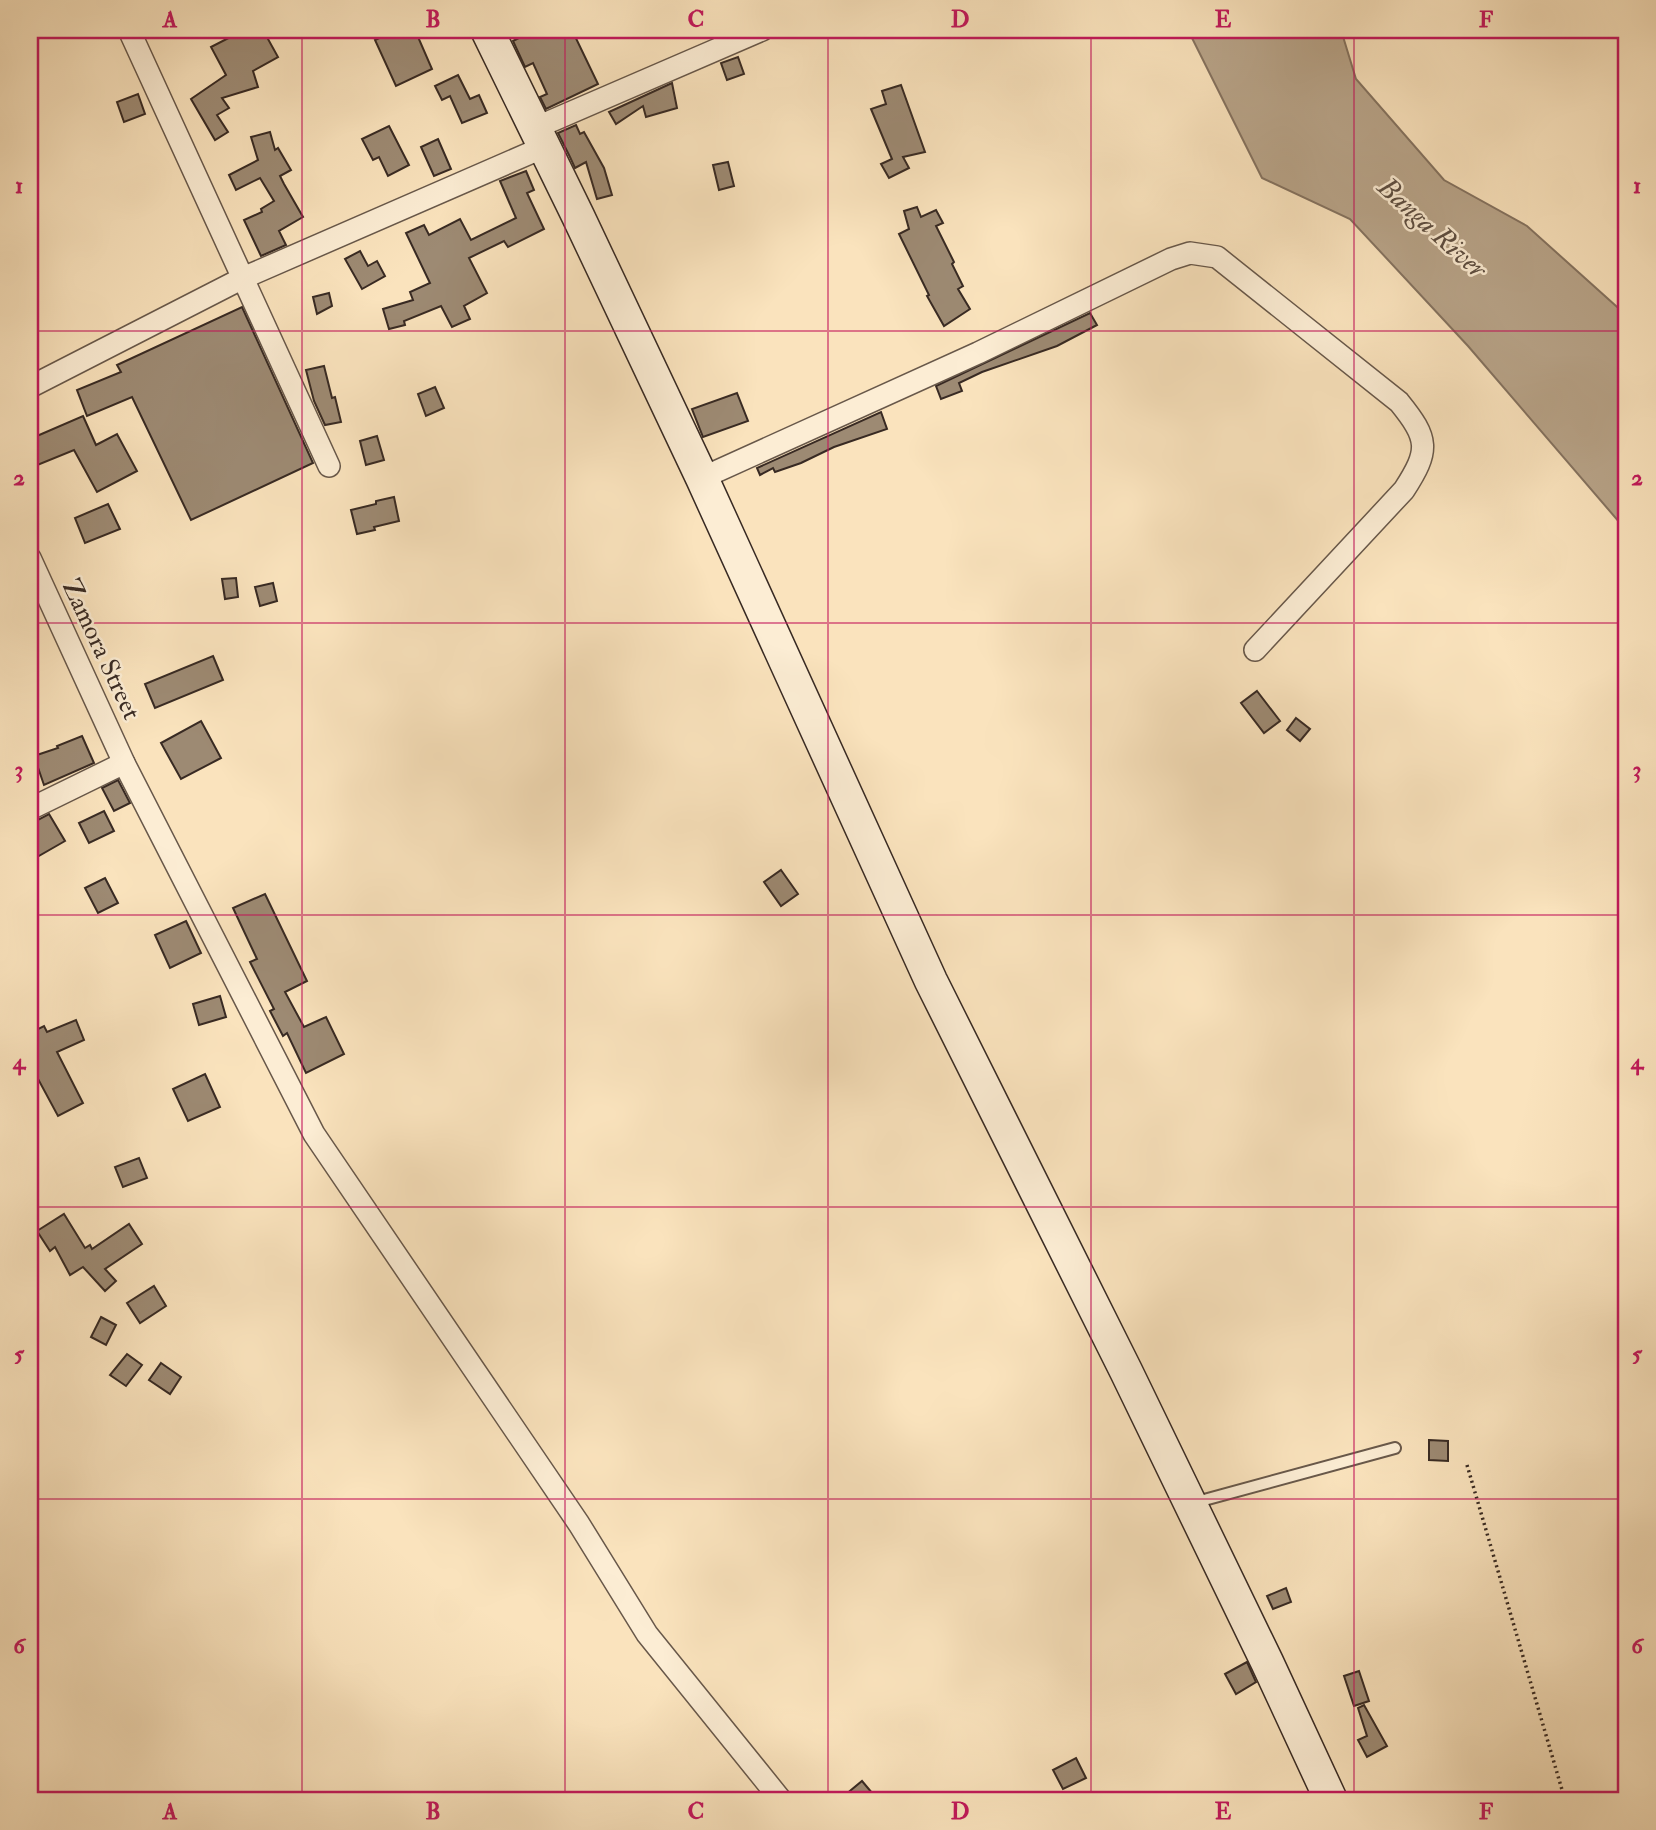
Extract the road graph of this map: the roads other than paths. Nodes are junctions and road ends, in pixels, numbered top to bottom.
1 (129, 30) edge
2 (487, 30) edge
3 (762, 30) edge
4 (540, 138) junction
5 (243, 278) junction
6 (30, 387) edge
7 (328, 466) dead end
8 (702, 478) junction
9 (30, 558) edge
10 (1255, 650) dead end
11 (124, 764) junction
12 (30, 809) edge
13 (1395, 1448) dead end
14 (1191, 1504) junction
15 (781, 1800) edge
16 (1331, 1800) edge

1 - 5 street
2 - 4 street
3 - 4 street
4 - 5 street
4 - 8 street
5 - 6 street
5 - 7 street
8 - 10 street
8 - 14 street
9 - 11 street, Zamora Street
11 - 12 street
11 - 15 street, Zamora Street
13 - 14 lane
14 - 16 street

